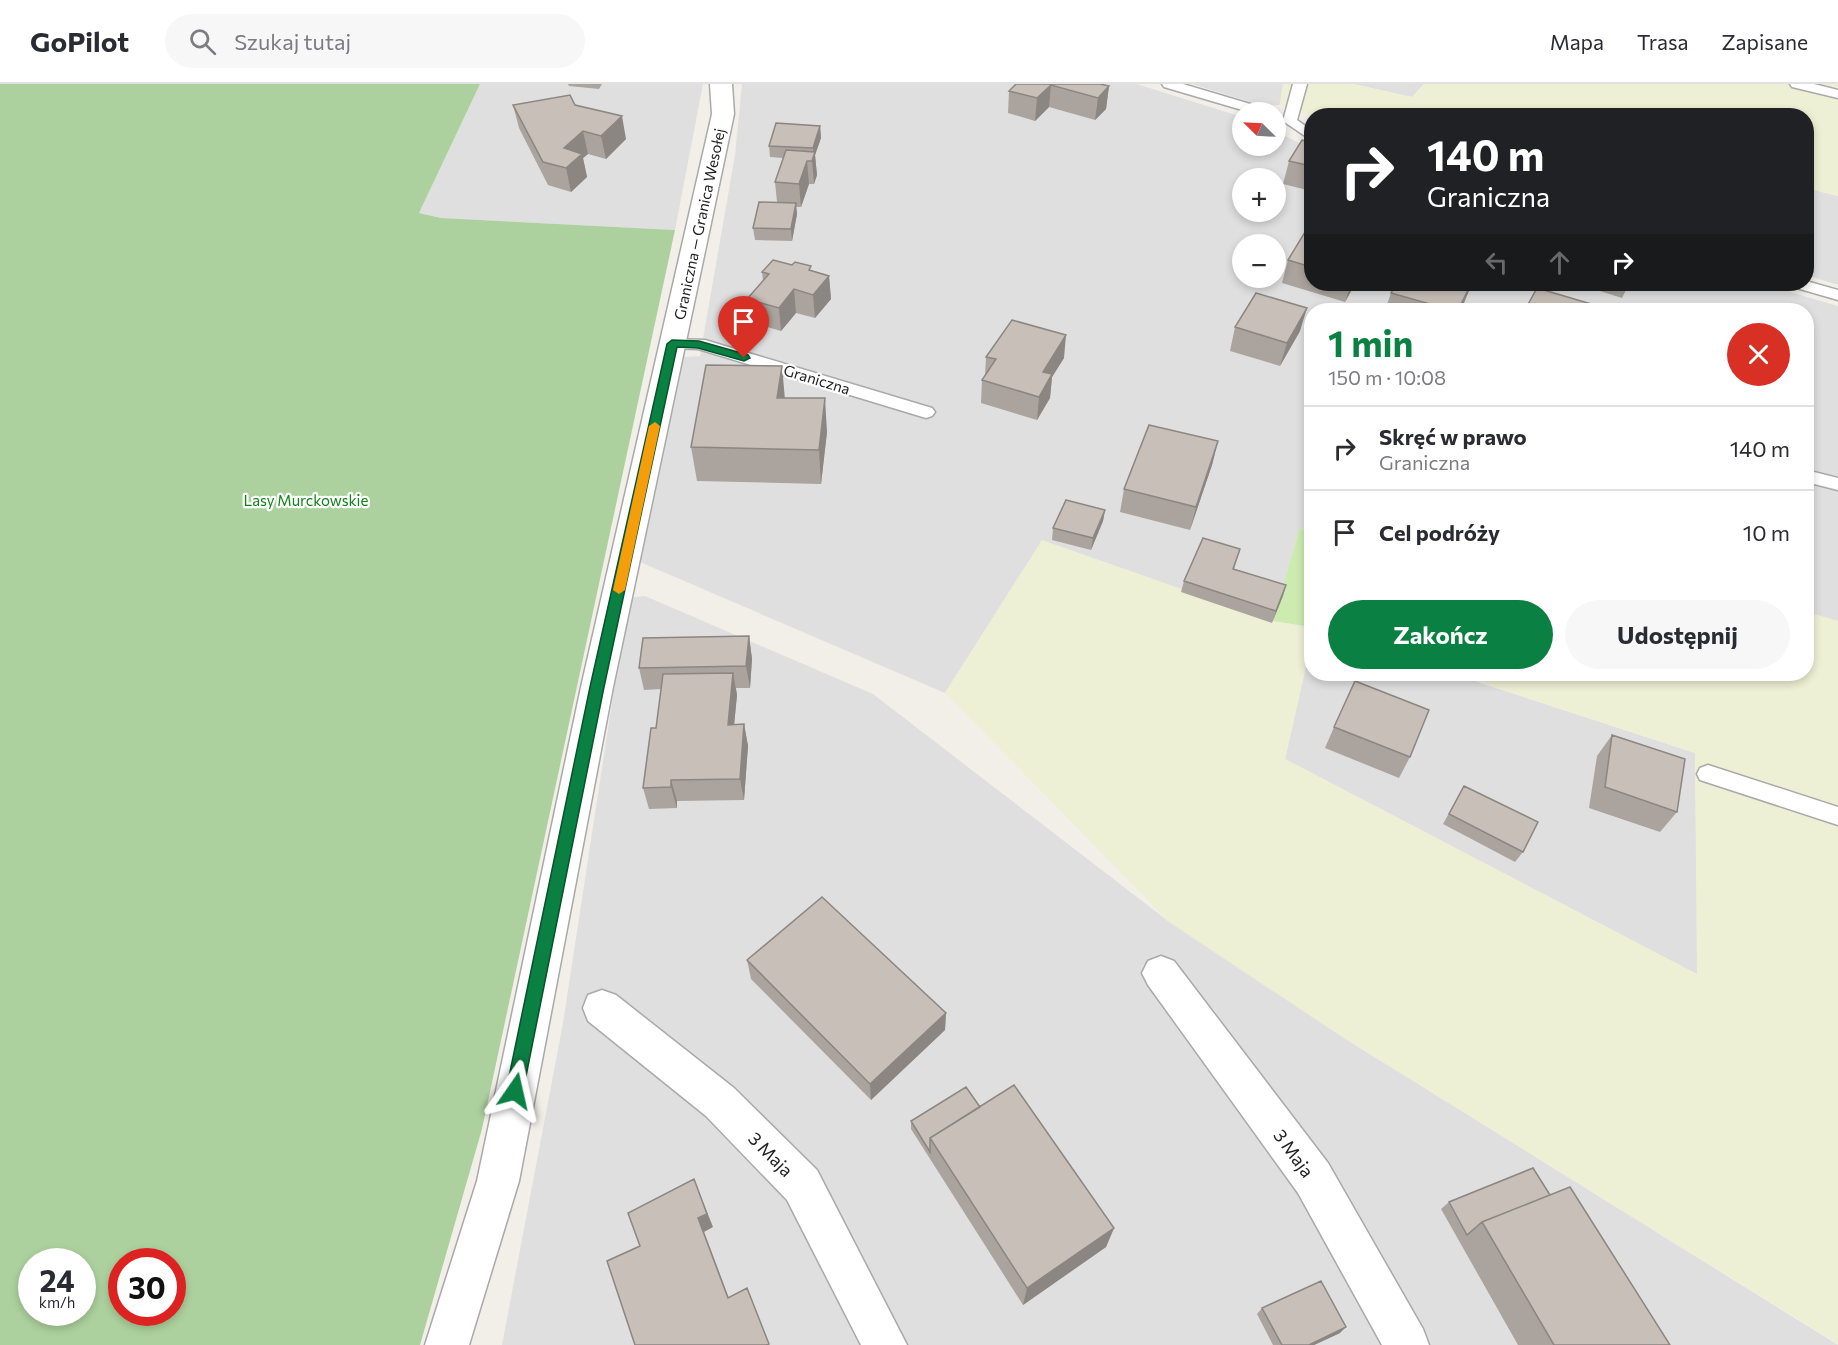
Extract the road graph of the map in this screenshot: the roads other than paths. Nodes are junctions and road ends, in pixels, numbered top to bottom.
1 (721, 84) edge
2 (1169, 84) edge
3 (1300, 84) edge
4 (1797, 84) edge
5 (1838, 94) edge
6 (1232, 103) edge
7 (1286, 120) edge
8 (1290, 121) junction
9 (1304, 131) edge
10 (1814, 288) edge
11 (1838, 295) edge
12 (672, 344) junction
13 (926, 412) dead end
14 (1814, 478) edge
15 (1838, 484) edge
16 (1708, 774) dead end
17 (1838, 816) edge
18 (1161, 973) dead end
19 (602, 1008) dead end
20 (447, 1345) edge
21 (885, 1345) edge
22 (1407, 1345) edge

1 - 12 street, Graniczna — Granica Wesołej
2 - 6 lane
3 - 8 lane
4 - 5 lane
7 - 8 lane
8 - 9 lane
10 - 11 lane
12 - 13 lane, Graniczna
12 - 20 street, Graniczna — Granica Wesołej
14 - 15 lane
16 - 17 lane
18 - 22 street, 3 Maja
19 - 21 street, 3 Maja

